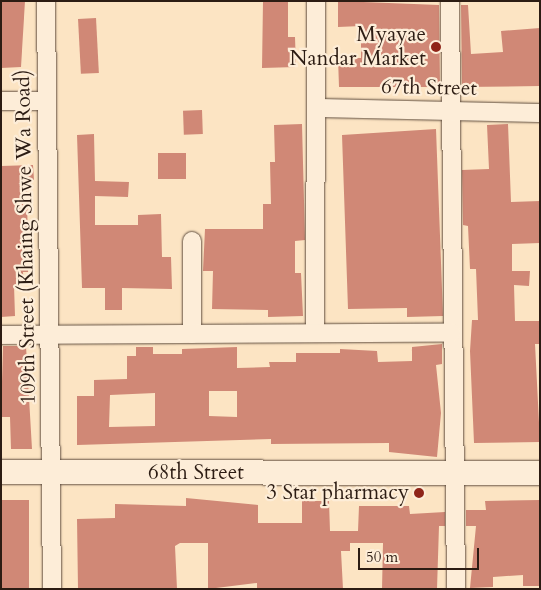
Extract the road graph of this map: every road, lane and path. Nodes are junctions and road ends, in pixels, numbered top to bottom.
1 (46, 1) edge
2 (316, 1) edge
3 (450, 1) edge
4 (1, 101) edge
5 (48, 101) junction
6 (318, 108) junction
7 (452, 111) junction
8 (540, 113) edge
9 (192, 241) dead end
10 (316, 333) junction
11 (451, 333) junction
12 (1, 334) edge
13 (50, 334) junction
14 (192, 334) junction
15 (1, 472) edge
16 (51, 472) junction
17 (540, 473) edge
18 (453, 474) junction
19 (52, 589) edge
20 (456, 589) edge

1 - 5 street, 109th Street (Khaing Shwe Wa Road)
2 - 6 street
3 - 7 street
4 - 5 street
5 - 13 street, 109th Street (Khaing Shwe Wa Road)
6 - 7 street, 67th Street
6 - 10 street
7 - 8 street, 67th Street
7 - 11 street
9 - 14 street
10 - 11 street
10 - 14 street
11 - 18 street
12 - 13 street
13 - 14 street
13 - 16 street, 109th Street (Khaing Shwe Wa Road)
15 - 16 main road, 68th Street
16 - 18 main road, 68th Street
16 - 19 street, 109th Street (Khaing Shwe Wa Road)
17 - 18 main road, 68th Street
18 - 20 street

